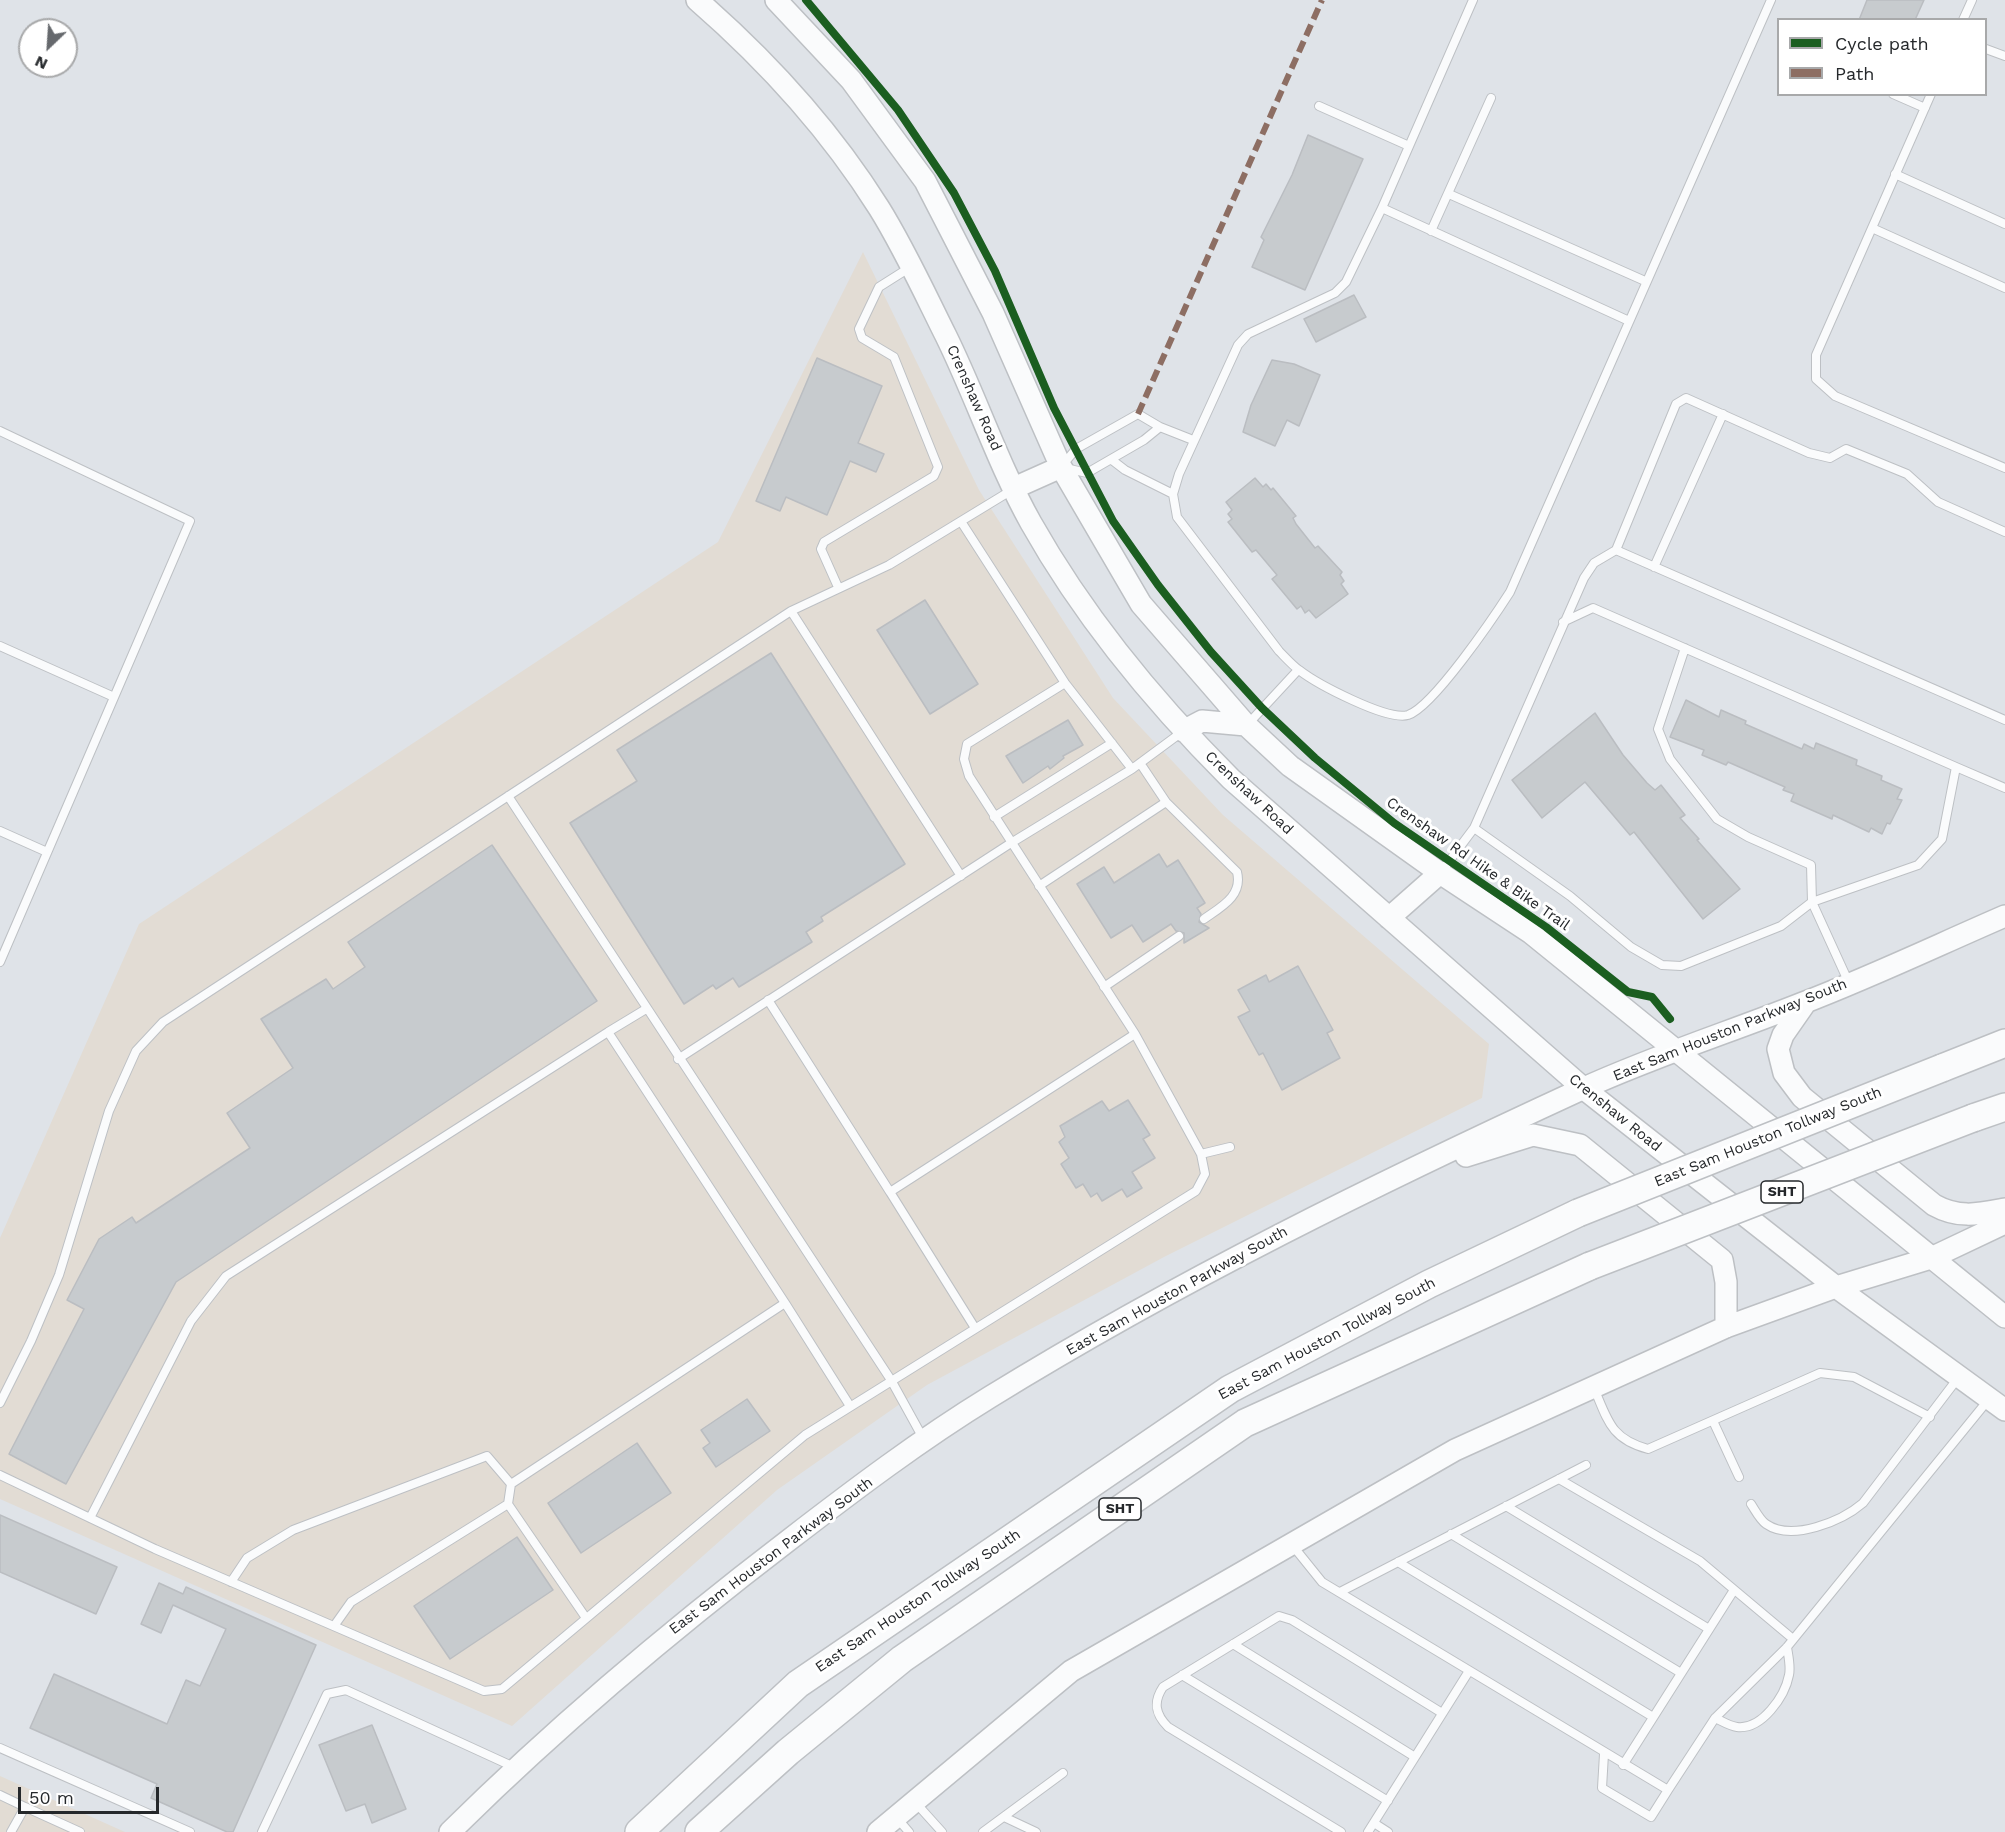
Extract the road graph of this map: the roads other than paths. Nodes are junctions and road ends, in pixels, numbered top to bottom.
1 (697, 0) edge
2 (776, 0) edge
3 (1473, 0) edge
4 (1771, 0) edge
5 (1972, 0) edge
6 (1964, 18) edge
7 (1987, 49) edge
8 (2005, 56) edge
9 (1898, 96) edge
10 (1929, 96) edge
11 (1491, 98) dead end
12 (1319, 106) dead end
13 (1925, 108) junction
14 (1409, 146) junction
15 (1895, 174) junction
16 (1449, 194) junction
17 (1382, 208) junction
18 (2005, 224) edge
19 (1872, 228) junction
20 (1431, 231) junction
21 (910, 267) junction
22 (1645, 281) junction
23 (2005, 288) edge
24 (1629, 321) junction
25 (1723, 414) junction
26 (1160, 427) junction
27 (0, 431) edge
28 (1193, 440) junction
29 (1112, 460) junction
30 (1061, 467) junction
31 (2005, 468) edge
32 (1014, 488) junction
33 (1173, 494) junction
34 (962, 523) junction
35 (2005, 532) edge
36 (1616, 550) junction
37 (1654, 567) junction
38 (838, 587) junction
39 (791, 611) junction
40 (1563, 622) junction
41 (0, 646) edge
42 (1684, 648) junction
43 (1298, 670) junction
44 (1065, 683) junction
45 (114, 697) junction
46 (2005, 720) edge
47 (1246, 725) junction
48 (1183, 731) junction
49 (1112, 743) junction
50 (1140, 763) junction
51 (1956, 766) junction
52 (1132, 769) junction
53 (2005, 788) edge
54 (508, 796) junction
55 (1166, 802) junction
56 (994, 817) junction
57 (1474, 828) junction
58 (0, 831) edge
59 (1011, 843) junction
60 (47, 852) junction
61 (1440, 873) junction
62 (961, 876) junction
63 (1039, 886) junction
64 (1812, 902) junction
65 (2005, 916) edge
66 (1389, 918) junction
67 (1204, 919) dead end
68 (1179, 936) dead end
69 (0, 962) edge
70 (1849, 982) junction
71 (1104, 987) junction
72 (768, 1000) junction
73 (1806, 1002) junction
74 (646, 1009) junction
75 (608, 1032) junction
76 (1135, 1034) junction
77 (2005, 1043) edge
78 (1675, 1049) junction
79 (678, 1059) junction
80 (1583, 1088) junction
81 (2005, 1107) edge
82 (1230, 1148) dead end
83 (1201, 1154) junction
84 (1385, 1183) junction
85 (890, 1192) junction
86 (2005, 1209) edge
87 (2005, 1223) edge
88 (1931, 1258) junction
89 (1836, 1287) junction
90 (785, 1303) junction
91 (2005, 1317) edge
92 (1726, 1327) junction
93 (975, 1328) junction
94 (1959, 1377) junction
95 (891, 1380) junction
96 (1593, 1387) junction
97 (0, 1403) edge
98 (1997, 1404) edge
99 (850, 1406) junction
100 (1930, 1417) junction
101 (1713, 1421) junction
102 (925, 1442) junction
103 (1586, 1465) dead end
104 (0, 1475) edge
105 (1739, 1477) dead end
106 (1559, 1479) junction
107 (511, 1484) junction
108 (508, 1504) junction
109 (1752, 1504) dead end
110 (1506, 1506) junction
111 (90, 1518) junction
112 (1452, 1534) junction
113 (1291, 1544) junction
114 (1398, 1562) junction
115 (231, 1582) junction
116 (1734, 1590) junction
117 (1340, 1592) junction
118 (586, 1618) junction
119 (334, 1626) junction
120 (1709, 1629) junction
121 (1793, 1639) junction
122 (1233, 1644) junction
123 (1787, 1647) junction
124 (1469, 1671) junction
125 (1681, 1673) junction
126 (1182, 1675) junction
127 (798, 1684) junction
128 (1443, 1713) junction
129 (1653, 1717) junction
130 (1715, 1718) junction
131 (0, 1748) edge
132 (788, 1752) junction
133 (1604, 1754) junction
134 (1415, 1757) junction
135 (1623, 1766) junction
136 (515, 1767) junction
137 (1063, 1773) dead end
138 (1668, 1790) junction
139 (0, 1796) edge
140 (1388, 1801) junction
141 (914, 1802) junction
142 (25, 1807) junction
143 (1004, 1817) junction
144 (1374, 1823) junction
145 (903, 1824) edge
146 (1033, 1831) edge
147 (11, 1832) edge
148 (80, 1832) edge
149 (190, 1832) edge
150 (262, 1832) edge
151 (450, 1832) edge
152 (621, 1832) edge
153 (639, 1832) edge
154 (699, 1832) edge
155 (712, 1832) edge
156 (878, 1832) edge
157 (942, 1832) edge
158 (983, 1832) edge
159 (1341, 1832) edge
160 (1368, 1832) edge
161 (1388, 1832) edge

1 - 21 main road, Crenshaw Road
2 - 30 main road
3 - 14 lane
4 - 22 lane
5 - 6 lane
7 - 8 lane
9 - 13 lane
10 - 13 lane
11 - 16 lane
12 - 14 lane
13 - 15 lane
14 - 17 lane
15 - 18 lane
15 - 19 lane
16 - 20 lane
16 - 22 lane
17 - 20 lane
17 - 28 lane
19 - 23 lane
19 - 31 lane
20 - 24 lane
21 - 32 main road, Crenshaw Road
21 - 38 lane
22 - 24 lane
24 - 43 lane
25 - 35 lane
25 - 36 lane
25 - 37 lane
26 - 28 lane
26 - 29 lane
26 - 30 lane
27 - 45 lane
28 - 33 lane
29 - 30 lane
29 - 33 lane
30 - 32 main road
30 - 47 main road
32 - 34 lane
32 - 48 main road, Crenshaw Road
33 - 43 lane
34 - 38 lane
34 - 44 lane
36 - 37 lane
36 - 40 lane
37 - 46 lane
38 - 39 lane
39 - 54 lane
39 - 62 lane
40 - 42 lane
40 - 57 lane
41 - 45 lane
42 - 51 lane
42 - 64 lane
43 - 47 lane
44 - 49 lane
44 - 56 lane
45 - 60 lane
47 - 48 main road
47 - 61 main road
48 - 50 lane
48 - 66 main road, Crenshaw Road
49 - 52 lane
49 - 56 lane
50 - 52 lane
50 - 55 lane
51 - 53 lane
51 - 64 lane
52 - 59 lane
54 - 74 lane
54 - 97 lane
55 - 63 lane
55 - 67 lane
56 - 59 lane
57 - 61 lane
57 - 64 lane
58 - 60 lane
59 - 62 lane
59 - 63 lane
60 - 69 lane
61 - 66 main road
61 - 78 main road
62 - 72 lane
63 - 71 lane
64 - 70 lane
65 - 70 main road, East Sam Houston Parkway South
66 - 80 main road, Crenshaw Road
68 - 71 lane
70 - 73 main road, East Sam Houston Parkway South
71 - 76 lane
72 - 79 lane
72 - 85 lane
73 - 78 main road, East Sam Houston Parkway South
73 - 86 main road
74 - 75 lane
74 - 79 lane
75 - 90 lane
75 - 111 lane
76 - 83 lane
76 - 85 lane
77 - 127 highway, East Sam Houston Tollway South / SHT, bridge
78 - 80 main road, East Sam Houston Parkway South
78 - 88 main road
79 - 95 lane
80 - 84 main road, East Sam Houston Parkway South
80 - 89 main road, Crenshaw Road
81 - 132 highway, SHT, bridge
82 - 83 lane
83 - 93 lane
84 - 92 main road
84 - 102 main road, East Sam Houston Parkway South
85 - 93 lane
87 - 88 main road
88 - 89 main road
88 - 91 main road
89 - 92 main road
89 - 94 main road, Crenshaw Road
90 - 99 lane
90 - 107 lane
92 - 96 main road
93 - 95 lane
94 - 98 main road, Crenshaw Road
94 - 100 lane
95 - 99 lane
95 - 102 lane
96 - 101 lane
96 - 113 main road
98 - 121 lane
99 - 118 lane
100 - 101 lane
100 - 109 lane
101 - 105 lane
102 - 136 main road, East Sam Houston Parkway South
103 - 106 lane
104 - 111 lane
106 - 110 lane
106 - 116 lane
107 - 108 lane
107 - 115 lane
108 - 118 lane
108 - 119 lane
110 - 112 lane
110 - 120 lane
111 - 115 lane
112 - 114 lane
112 - 125 lane
113 - 117 lane
113 - 141 main road
114 - 117 lane
114 - 129 lane
115 - 119 lane
116 - 120 lane
116 - 121 lane
117 - 124 lane
118 - 119 lane
120 - 125 lane
121 - 123 lane
122 - 126 lane
122 - 128 lane
122 - 134 lane
123 - 130 lane
123 - 130 lane
124 - 128 lane
124 - 133 lane
125 - 129 lane
126 - 140 lane
126 - 159 lane
127 - 152 highway
127 - 153 highway, East Sam Houston Tollway South / SHT
128 - 134 lane
129 - 135 lane
130 - 138 lane
131 - 149 lane
132 - 154 highway, SHT
132 - 155 highway
133 - 135 lane
133 - 138 lane
134 - 140 lane
135 - 138 lane
136 - 150 lane
136 - 151 main road, East Sam Houston Parkway South
137 - 143 lane
139 - 142 lane
140 - 144 lane
141 - 145 main road
141 - 157 lane
142 - 147 lane
142 - 148 lane
143 - 146 lane
143 - 158 lane
144 - 160 lane
144 - 161 lane
145 - 156 main road

